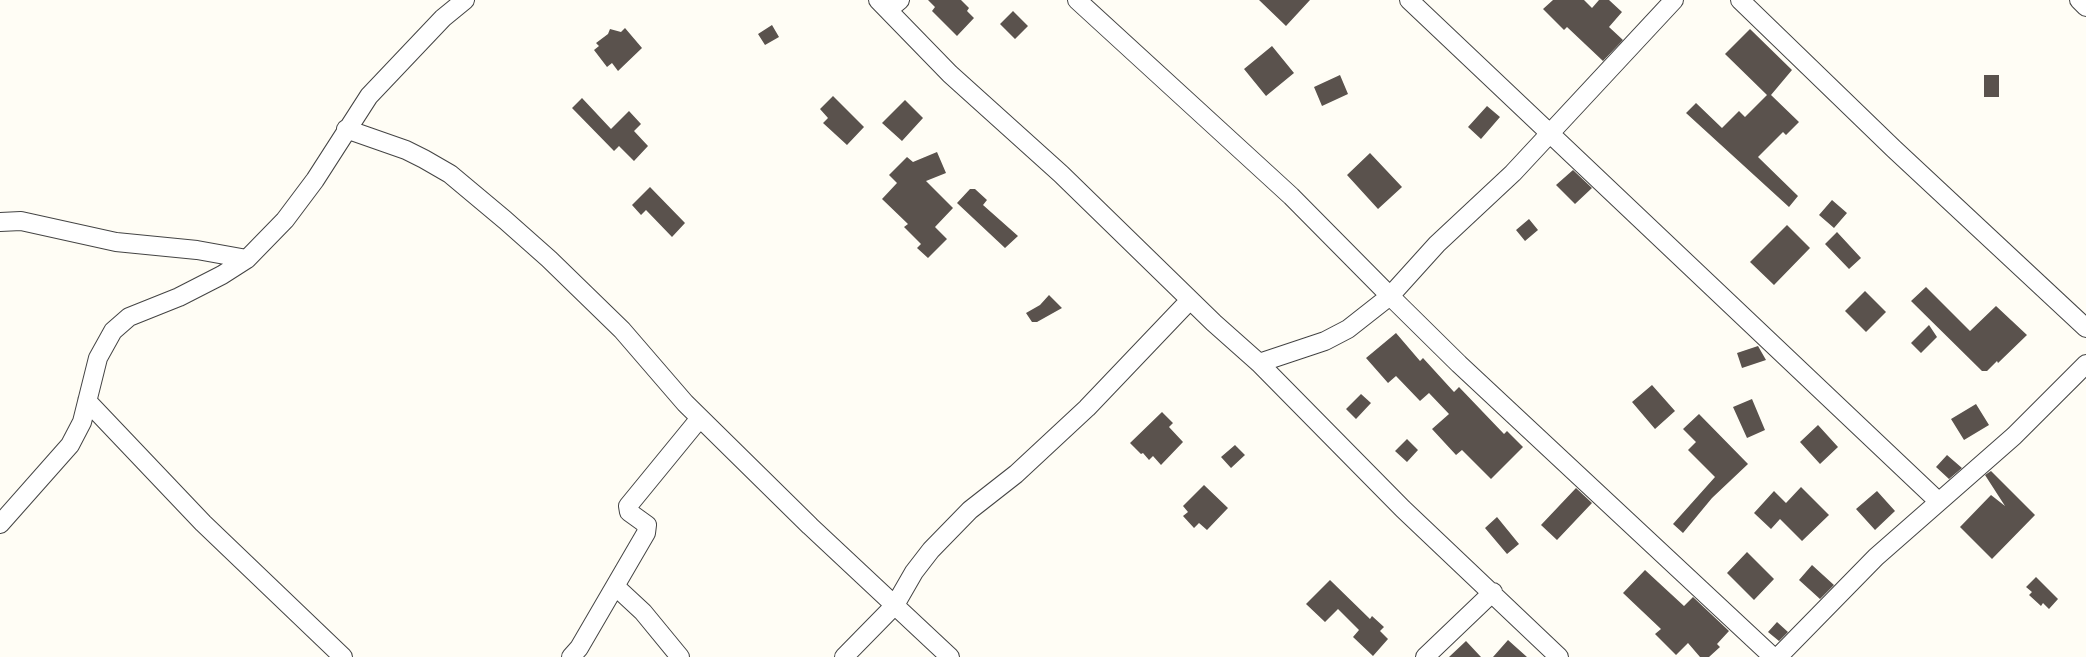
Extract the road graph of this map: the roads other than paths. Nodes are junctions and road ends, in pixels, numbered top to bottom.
1 (465, 0) edge
2 (1077, 0) edge
3 (1409, 0) edge
4 (1674, 0) edge
5 (1740, 0) edge
6 (2079, 0) edge
7 (889, 3) edge
8 (2086, 7) edge
9 (346, 129) junction
10 (1549, 133) junction
11 (0, 222) edge
12 (247, 259) junction
13 (1390, 296) junction
14 (1190, 300) junction
15 (2086, 328) edge
16 (1259, 363) junction
17 (2086, 364) edge
18 (87, 401) junction
19 (700, 418) junction
20 (1938, 500) junction
21 (0, 524) edge
22 (615, 586) junction
23 (1493, 592) junction
24 (895, 605) junction
25 (342, 657) edge
26 (570, 657) edge
27 (680, 657) edge
28 (844, 657) edge
29 (950, 657) edge
30 (1425, 657) edge
31 (1559, 657) edge
32 (1773, 657) edge
33 (1778, 657) edge

1 - 9 street
2 - 13 street
3 - 10 street
4 - 10 street
5 - 15 street
6 - 8 street
7 - 14 street
9 - 12 street
9 - 19 street
10 - 13 street
10 - 20 street
11 - 12 street
12 - 18 street
13 - 16 street
13 - 32 street
14 - 16 street
14 - 24 street
16 - 23 street
17 - 20 street
18 - 21 street
18 - 25 street
19 - 22 street
19 - 24 street
20 - 33 street
22 - 26 street
22 - 27 street
23 - 30 street
23 - 31 street
24 - 28 street
24 - 29 street

